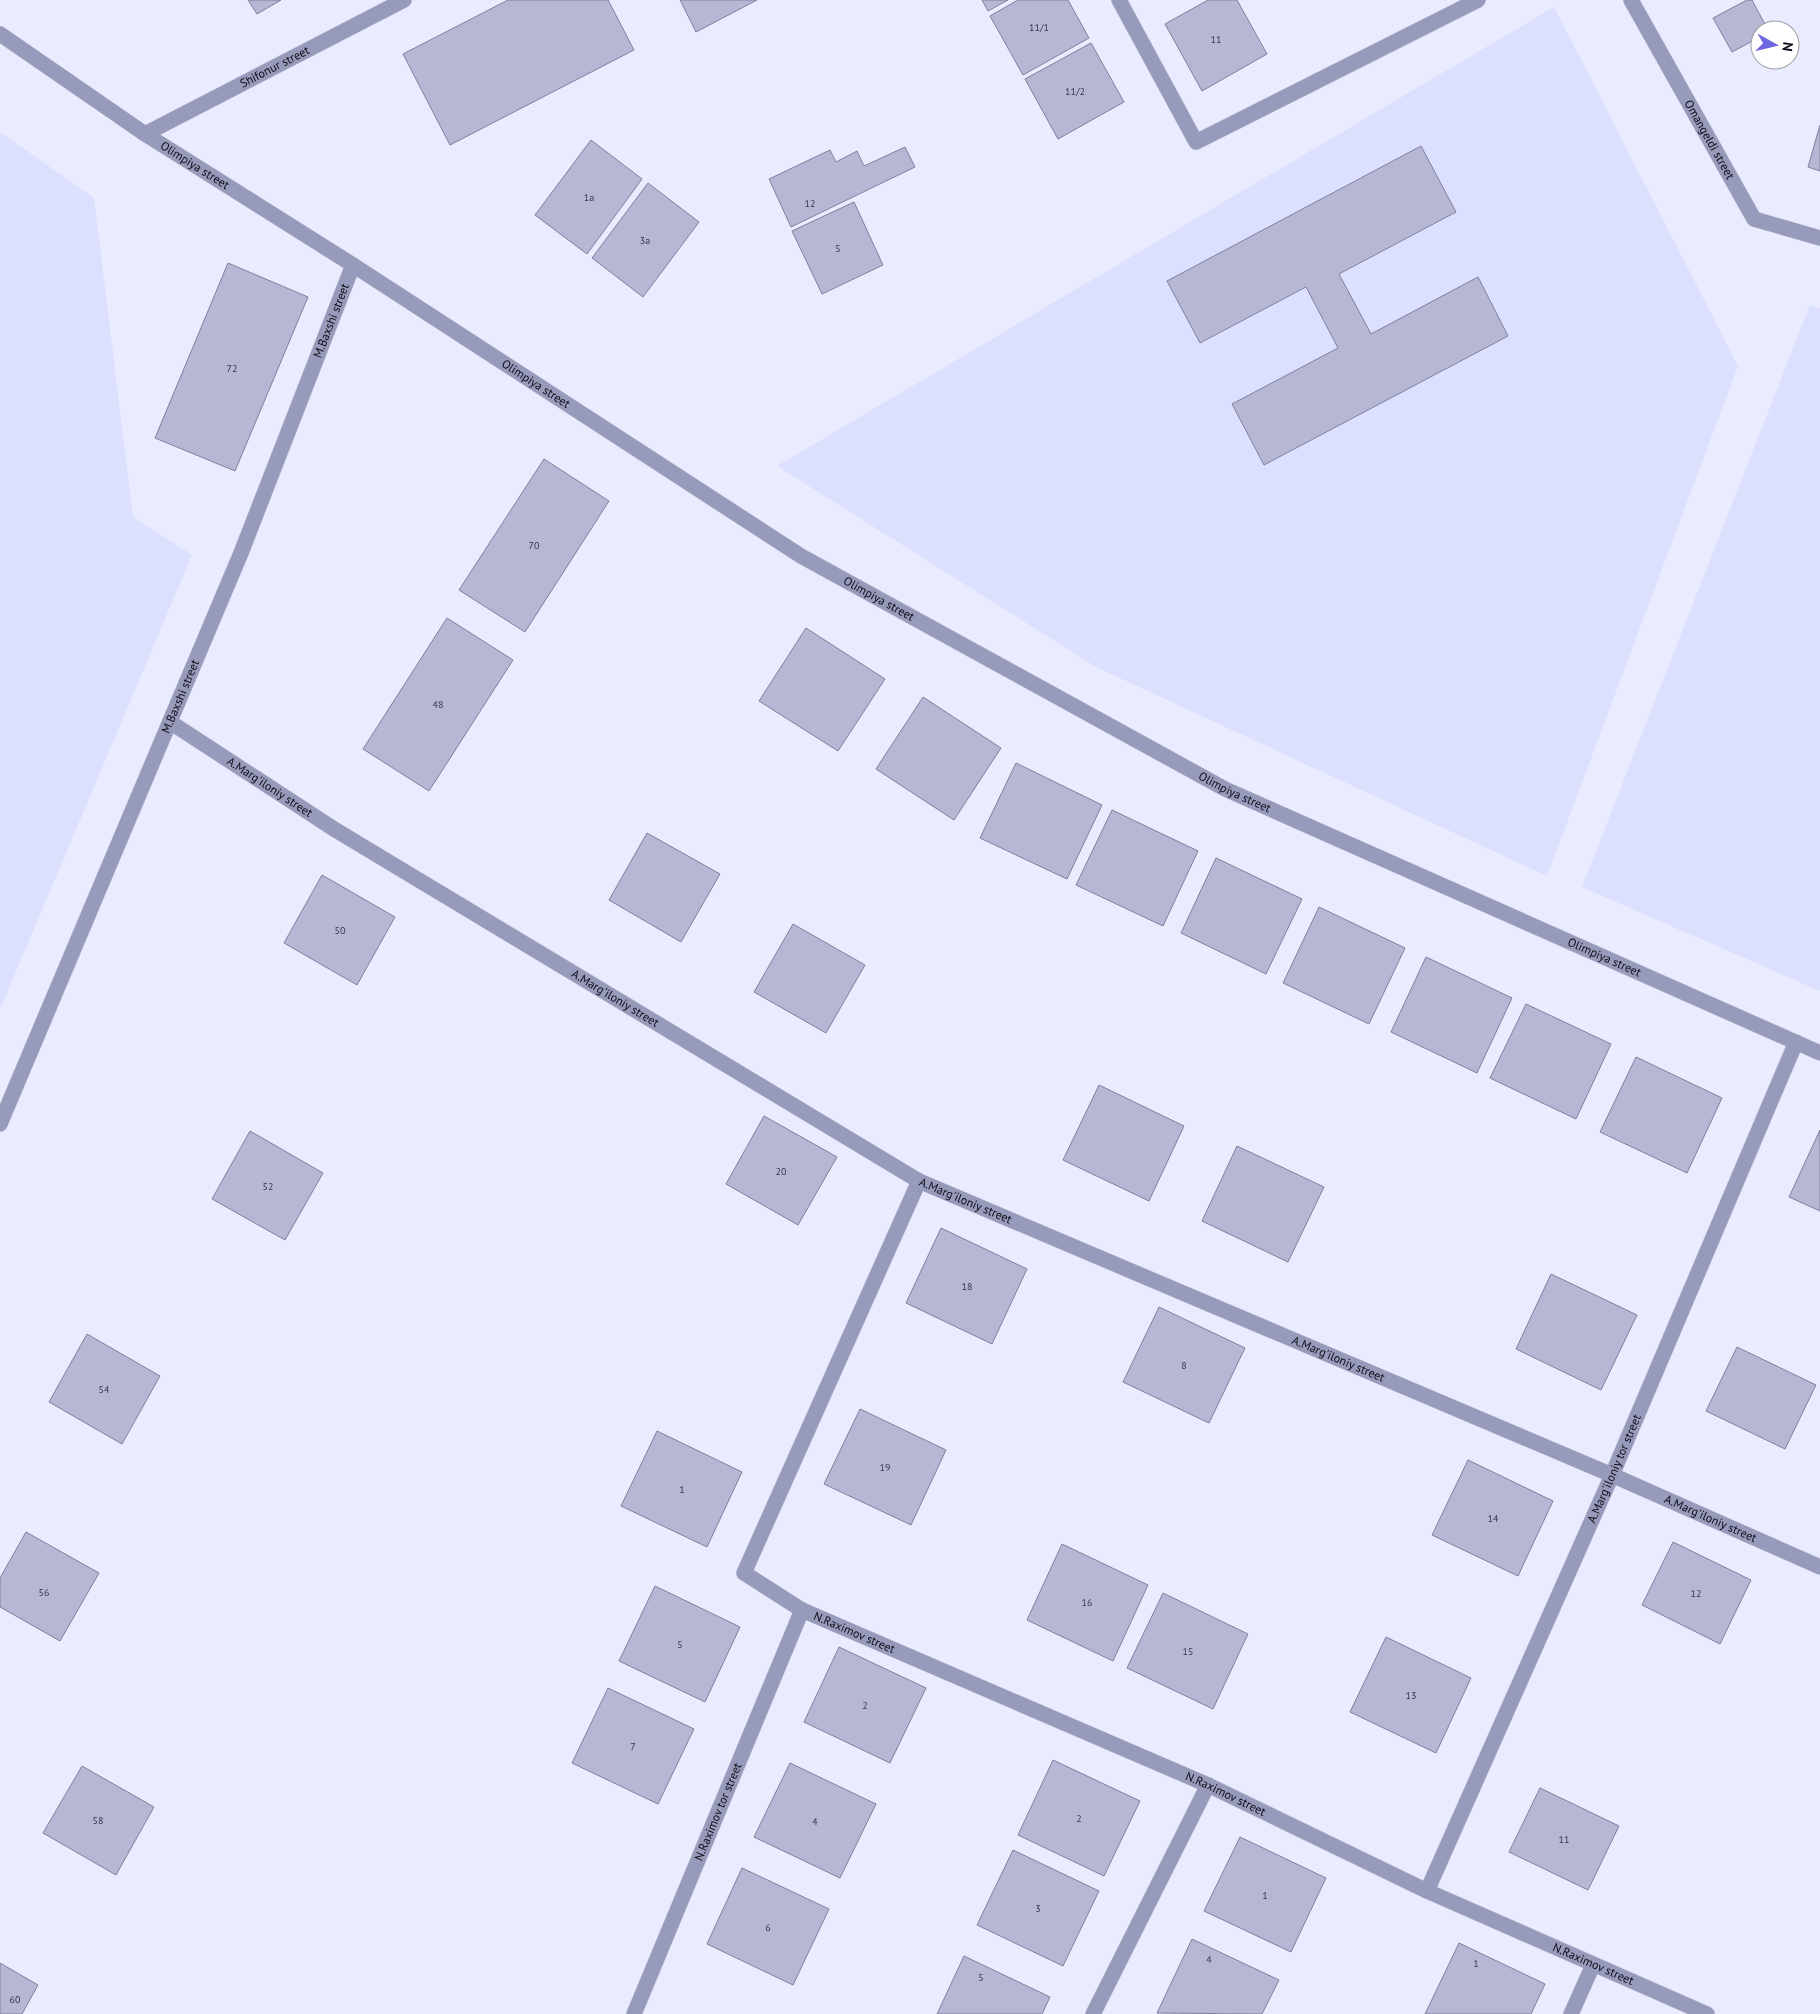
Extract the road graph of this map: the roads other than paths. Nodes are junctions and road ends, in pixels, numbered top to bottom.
1 (404, 0) edge
2 (1119, 0) edge
3 (1478, 0) edge
4 (1632, 0) edge
5 (0, 34) edge
6 (145, 134) junction
7 (1820, 238) edge
8 (353, 265) junction
9 (170, 722) junction
10 (1796, 1042) junction
11 (1820, 1053) edge
12 (0, 1124) edge
13 (919, 1180) junction
14 (1612, 1475) junction
15 (1820, 1567) edge
16 (802, 1610) junction
17 (1208, 1785) junction
18 (1427, 1890) junction
19 (1593, 1965) junction
20 (634, 2014) edge
21 (1093, 2014) edge
22 (1571, 2014) edge
23 (1707, 2014) edge

1 - 6 street, Shifonur street
2 - 3 street
4 - 7 street, Omangeldi street
5 - 6 street, Olimpiya street
6 - 8 street, Olimpiya street
8 - 9 street, M.Baxshi street
8 - 10 street, Olimpiya street
9 - 12 street, M.Baxshi street
9 - 13 street, A.Marg'iloniy street
10 - 11 street, Olimpiya street
10 - 14 street, A.Marg'iloniy tor street
13 - 14 street, A.Marg'iloniy street
13 - 16 street, N.Raximov street
14 - 15 street, A.Marg'iloniy street
14 - 18 street, A.Marg'iloniy tor street
16 - 17 street, N.Raximov street
16 - 20 street, N.Raximov tor street
17 - 18 street, N.Raximov street
17 - 21 street
18 - 19 street, N.Raximov street
19 - 22 street
19 - 23 street, N.Raximov street

